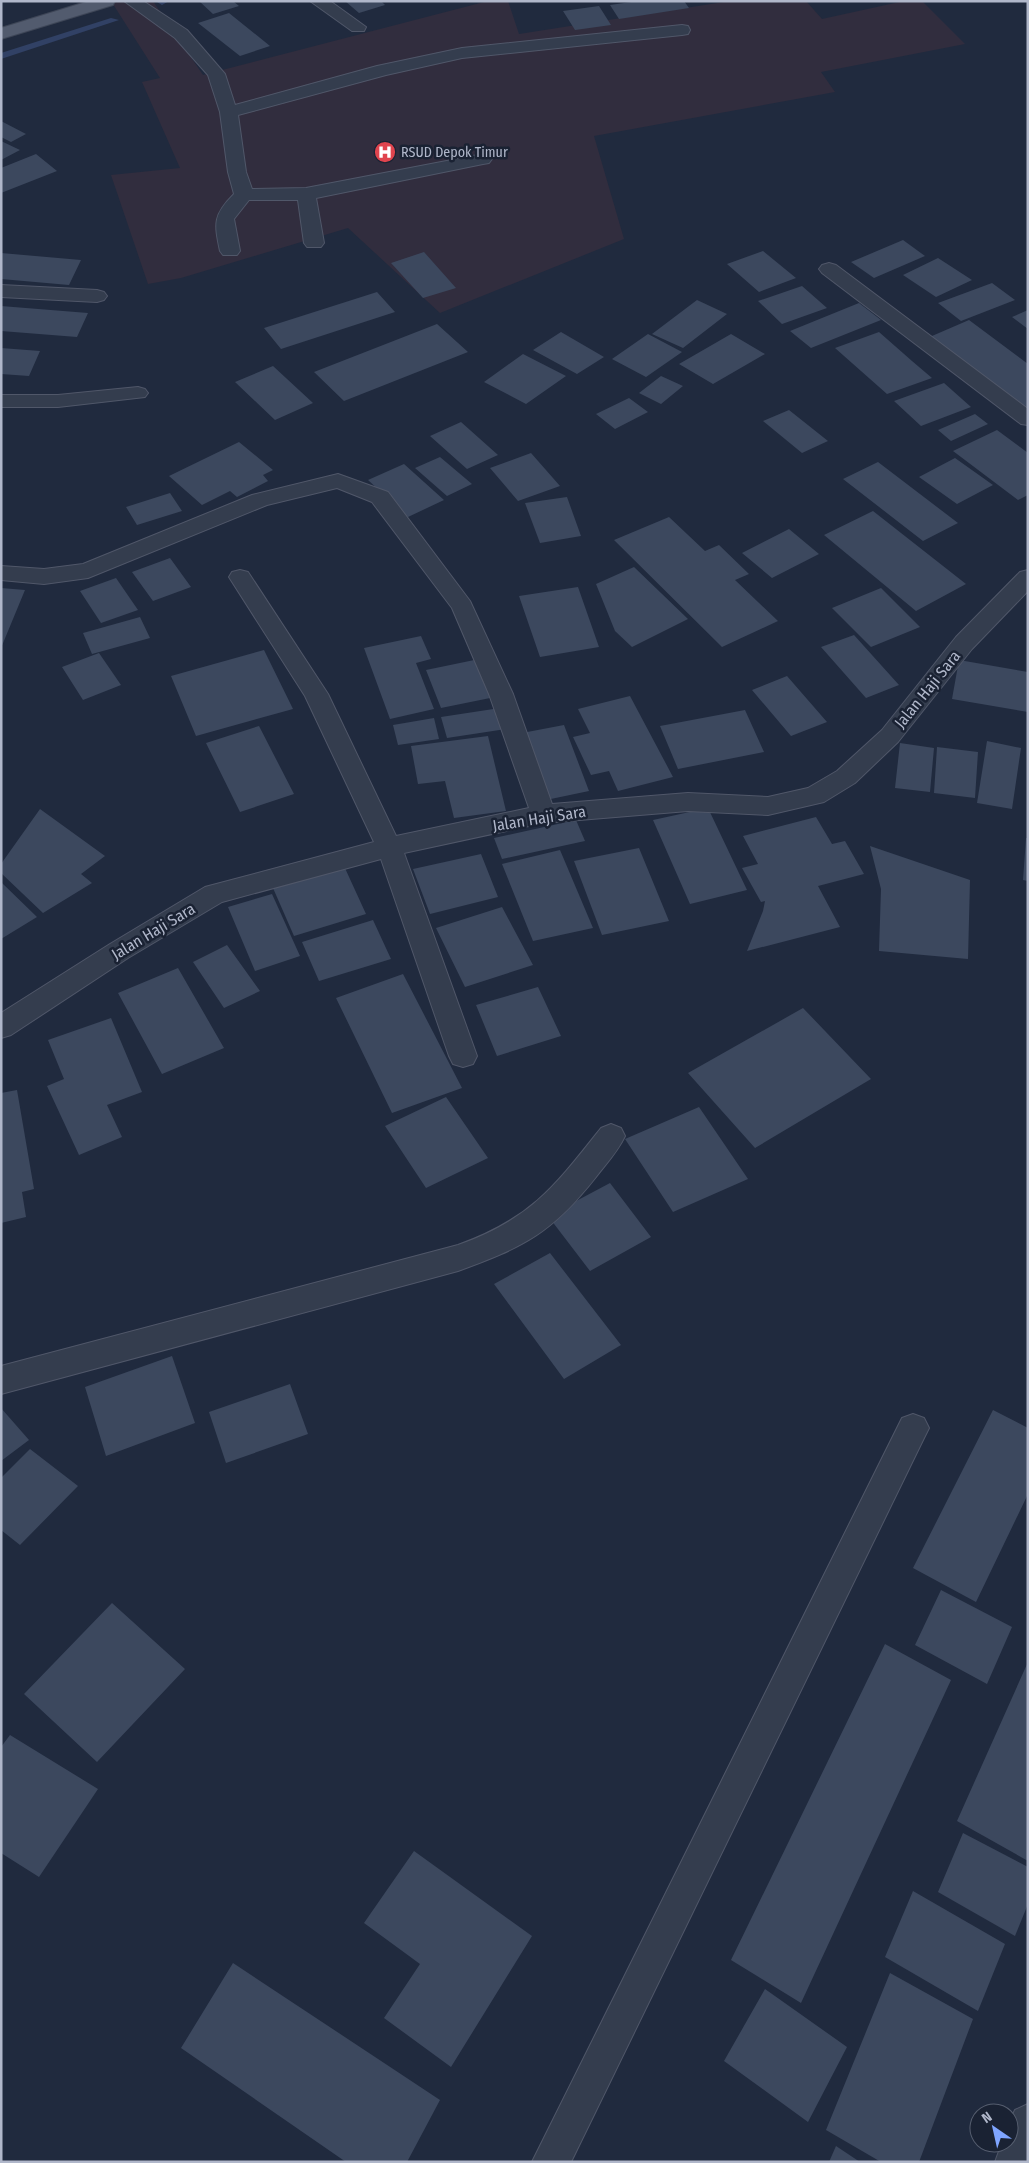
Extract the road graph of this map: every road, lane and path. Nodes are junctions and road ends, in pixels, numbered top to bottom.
1 (107, 1) edge
2 (132, 1) edge
3 (318, 1) edge
4 (358, 27) dead end
5 (682, 30) dead end
6 (1, 34) edge
7 (229, 112) junction
8 (483, 160) dead end
9 (306, 194) junction
10 (244, 195) junction
11 (314, 243) dead end
12 (230, 251) dead end
13 (830, 268) dead end
14 (1, 291) edge
15 (97, 296) dead end
16 (138, 393) dead end
17 (1, 401) edge
18 (1028, 419) edge
19 (1, 573) edge
20 (240, 577) dead end
21 (1028, 577) edge
22 (543, 814) junction
23 (389, 847) junction
24 (1, 1027) edge
25 (463, 1056) dead end
26 (611, 1136) dead end
27 (1, 1380) edge
28 (912, 1428) dead end
29 (1028, 2122) edge
30 (551, 2162) edge
31 (1014, 2162) edge

1 - 6 main road
2 - 7 street
3 - 4 street
5 - 7 street
7 - 10 street
8 - 9 street
9 - 10 street
9 - 11 street
10 - 12 street
13 - 18 street
14 - 15 street
16 - 17 street
19 - 22 street
20 - 23 street
21 - 22 street, Jalan Haji Sara
22 - 23 street, Jalan Haji Sara
23 - 24 street, Jalan Haji Sara
23 - 25 street
26 - 27 street
28 - 30 street
29 - 31 street

